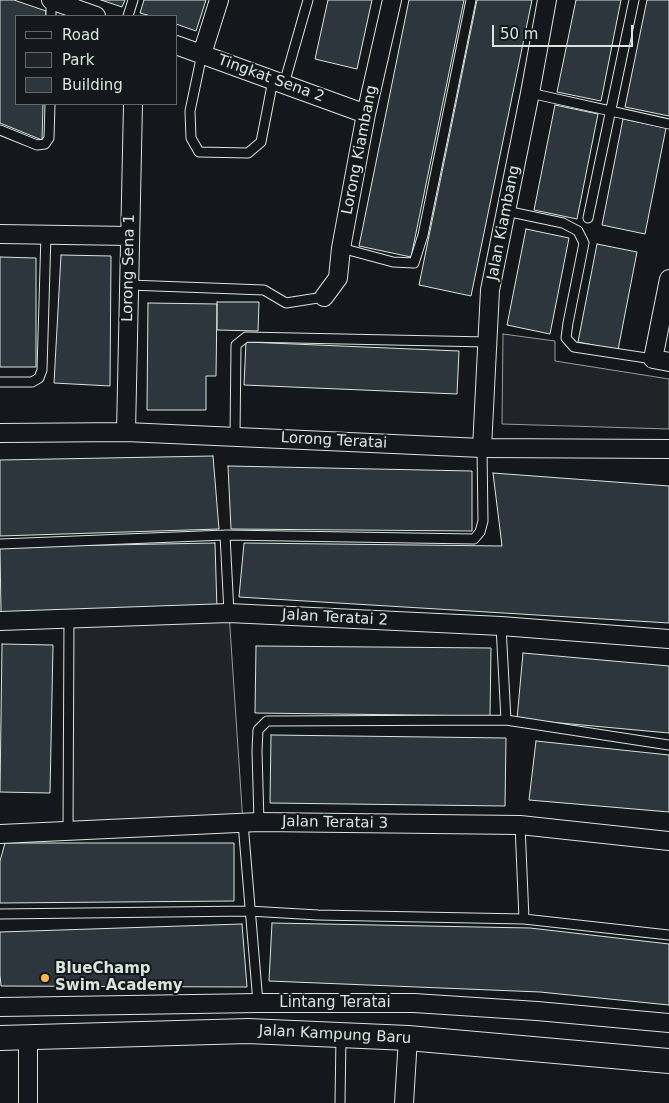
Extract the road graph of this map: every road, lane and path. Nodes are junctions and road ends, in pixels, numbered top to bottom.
1 (51, 0) edge
2 (133, 0) edge
3 (219, 0) edge
4 (308, 0) edge
5 (392, 0) edge
6 (471, 0) edge
7 (547, 0) edge
8 (634, 0) edge
9 (51, 15) edge
10 (93, 15) edge
11 (128, 15) edge
12 (178, 46) edge
13 (202, 54) junction
14 (278, 82) junction
15 (530, 93) junction
16 (50, 105) edge
17 (129, 105) edge
18 (611, 110) junction
19 (366, 114) junction
20 (669, 124) edge
21 (0, 130) edge
22 (506, 211) junction
23 (588, 218) dead end
24 (0, 234) edge
25 (46, 234) junction
26 (130, 236) junction
27 (341, 248) junction
28 (669, 279) edge
29 (129, 285) junction
30 (324, 298) joint
31 (488, 342) junction
32 (661, 360) edge
33 (0, 382) edge
34 (126, 432) junction
35 (0, 433) edge
36 (236, 437) junction
37 (482, 448) junction
38 (669, 449) edge
39 (225, 535) junction
40 (0, 544) edge
41 (229, 613) junction
42 (69, 618) junction
43 (0, 621) edge
44 (501, 626) junction
45 (669, 639) edge
46 (506, 720) junction
47 (669, 745) edge
48 (251, 822) junction
49 (520, 826) junction
50 (68, 831) junction
51 (0, 834) edge
52 (669, 841) edge
53 (249, 911) junction
54 (0, 914) edge
55 (524, 919) junction
56 (669, 935) edge
57 (258, 1003) junction
58 (0, 1007) edge
59 (669, 1023) edge
60 (341, 1035) junction
61 (28, 1037) junction
62 (0, 1038) edge
63 (408, 1038) junction
64 (669, 1061) edge
65 (28, 1103) edge
66 (340, 1103) edge
67 (404, 1103) edge

1 - 9 lane
1 - 10 street
2 - 11 lane
3 - 13 street
4 - 14 lane
5 - 19 street, Lorong Kiambang
6 - 27 lane
7 - 15 street, Jalan Kiambang
8 - 18 lane
12 - 13 street, Tingkat Sena 2
13 - 14 street, Tingkat Sena 2
13 - 14 lane
14 - 19 street, Tingkat Sena 2
15 - 18 lane
15 - 22 street, Jalan Kiambang
16 - 21 lane
17 - 26 street, Lorong Sena 1
18 - 20 lane
18 - 23 lane
19 - 27 street, Lorong Kiambang
22 - 31 street, Jalan Kiambang
22 - 32 lane
24 - 25 street
25 - 26 street
25 - 33 lane
26 - 29 street, Lorong Sena 1
27 - 30 street, Lorong Kiambang
28 - 32 street
29 - 30 lane
29 - 34 street, Lorong Sena 1
31 - 36 lane
31 - 37 street, Jalan Kiambang
34 - 35 street, Lorong Teratai
34 - 36 street, Lorong Teratai
36 - 37 street, Lorong Teratai
37 - 38 street, Lorong Teratai
37 - 39 lane
39 - 40 lane
39 - 41 lane
41 - 42 street, Jalan Teratai 2
41 - 44 street, Jalan Teratai 2
42 - 43 street, Jalan Teratai 2
42 - 50 lane
44 - 45 street, Jalan Teratai 2
44 - 46 lane
46 - 47 lane
46 - 48 lane
48 - 49 street, Jalan Teratai 3
48 - 50 street, Jalan Teratai 3
48 - 53 lane
49 - 52 street, Jalan Teratai 3
49 - 55 lane
50 - 51 street, Jalan Teratai 3
53 - 54 lane
53 - 55 lane
53 - 57 lane
55 - 56 lane
57 - 58 street, Lintang Teratai
57 - 59 street, Lintang Teratai
60 - 61 street, Jalan Kampung Baru
60 - 63 street, Jalan Kampung Baru
60 - 66 lane
61 - 62 street, Jalan Kampung Baru
61 - 65 street
63 - 64 street, Jalan Kampung Baru
63 - 67 street

